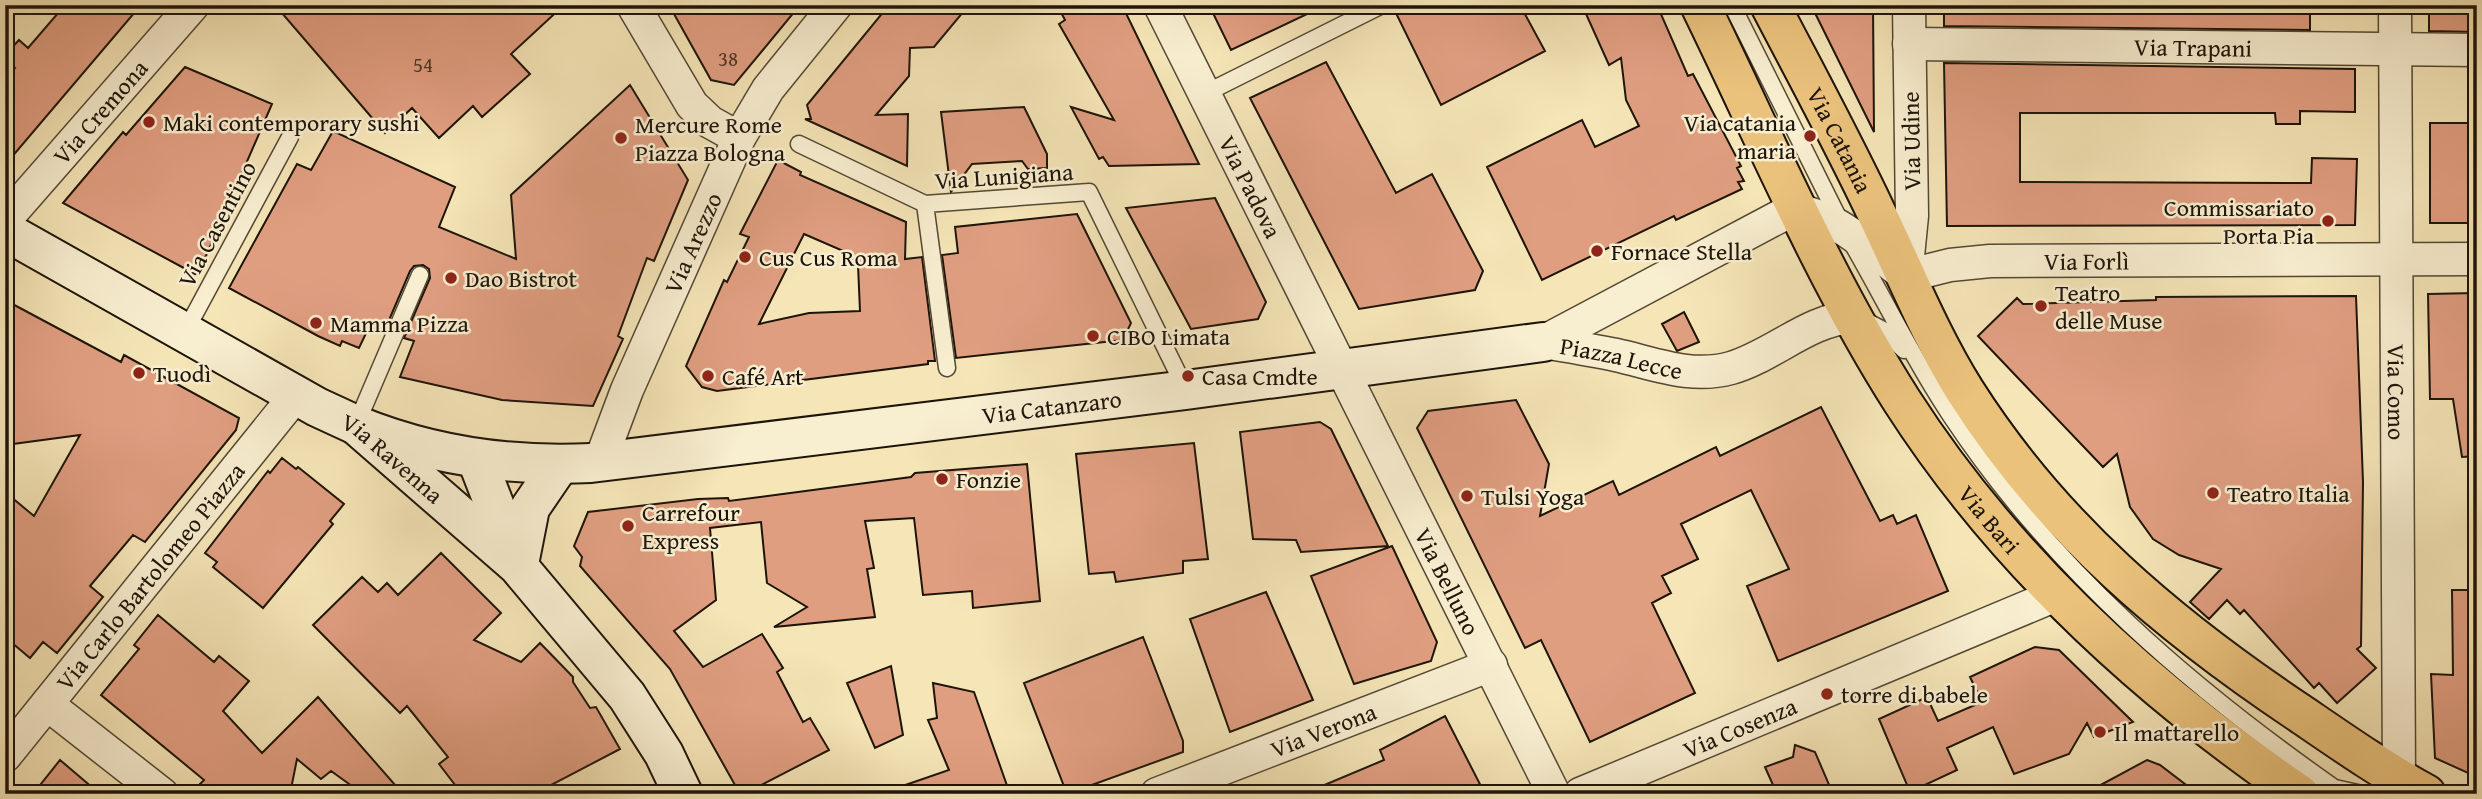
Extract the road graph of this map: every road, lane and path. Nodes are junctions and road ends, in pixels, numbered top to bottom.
1 (193, 5) edge
2 (633, 5) edge
3 (836, 5) edge
4 (1160, 5) edge
5 (1382, 5) edge
6 (1700, 5) edge
7 (1732, 5) edge
8 (1770, 5) edge
9 (1909, 5) edge
10 (2395, 5) edge
11 (1909, 44) junction
12 (2396, 48) junction
13 (2477, 50) edge
14 (1204, 94) junction
15 (290, 137) dead end
16 (739, 138) junction
17 (799, 144) dead end
18 (925, 204) junction
19 (1799, 210) junction
20 (5, 220) edge
21 (5, 231) edge
22 (1846, 232) junction
23 (2399, 259) junction
24 (2477, 259) edge
25 (420, 275) dead end
26 (1906, 275) junction
27 (1853, 317) junction
28 (185, 332) junction
29 (1543, 342) junction
30 (1916, 361) junction
31 (947, 369) dead end
32 (1342, 369) junction
33 (1186, 390) junction
34 (296, 395) junction
35 (356, 425) junction
36 (477, 460) junction
37 (600, 462) junction
38 (560, 464) junction
39 (518, 566) junction
40 (2056, 595) junction
41 (1491, 665) junction
42 (47, 704) junction
43 (5, 756) edge
44 (2412, 786) edge
45 (2325, 792) edge
46 (162, 794) edge
47 (683, 794) edge
48 (1157, 794) edge
49 (1554, 794) edge
50 (1580, 794) edge
51 (2362, 794) edge

1 - 20 street, Via Cremona
2 - 16 street
3 - 16 street, Via Arezzo
4 - 14 street, Via Padova
5 - 14 lane
6 - 19 main road
7 - 22 lane, Via Catania
8 - 26 main road, Via Catania
9 - 11 street, Via Udine
10 - 12 street, Via Como
11 - 12 street, Via Trapani
11 - 26 street, Via Udine
12 - 13 street, Via Trapani
12 - 23 street, Via Como
14 - 32 street, Via Padova
15 - 28 lane, Via Casentino
16 - 37 street, Via Arezzo
17 - 18 lane, Via Lunigiana
18 - 31 lane
18 - 33 lane, Via Lunigiana
19 - 22 street
19 - 27 main road, Via Bari
19 - 29 street, Piazza Lecce
21 - 28 street, Via Ravenna
22 - 26 street
22 - 30 lane, Via Bari
23 - 24 street, Via Forlì
23 - 26 street, Via Forlì
23 - 44 street, Via Como
25 - 35 lane
26 - 44 main road
27 - 29 street, Piazza Lecce
27 - 30 lane
27 - 40 main road, Via Bari
28 - 34 street, Via Ravenna
29 - 32 street, Via Catanzaro
30 - 45 lane, Via Bari
32 - 33 street, Via Catanzaro
32 - 41 street, Via Belluno
33 - 37 street, Via Catanzaro
34 - 35 street, Via Ravenna
34 - 42 street, Via Carlo Bartolomeo Piazza
35 - 36 street, Via Catanzaro
35 - 39 street, Via Ravenna
36 - 38 street, Via Catanzaro
36 - 39 street
37 - 38 street, Via Catanzaro
38 - 39 street
39 - 47 street, Via Ravenna
40 - 45 main road, Via Bari
40 - 50 street, Via Cosenza
41 - 48 street, Via Verona
41 - 49 street, Via Belluno
42 - 43 street, Via Carlo Bartolomeo Piazza
42 - 46 street
45 - 51 lane, Via Bari

